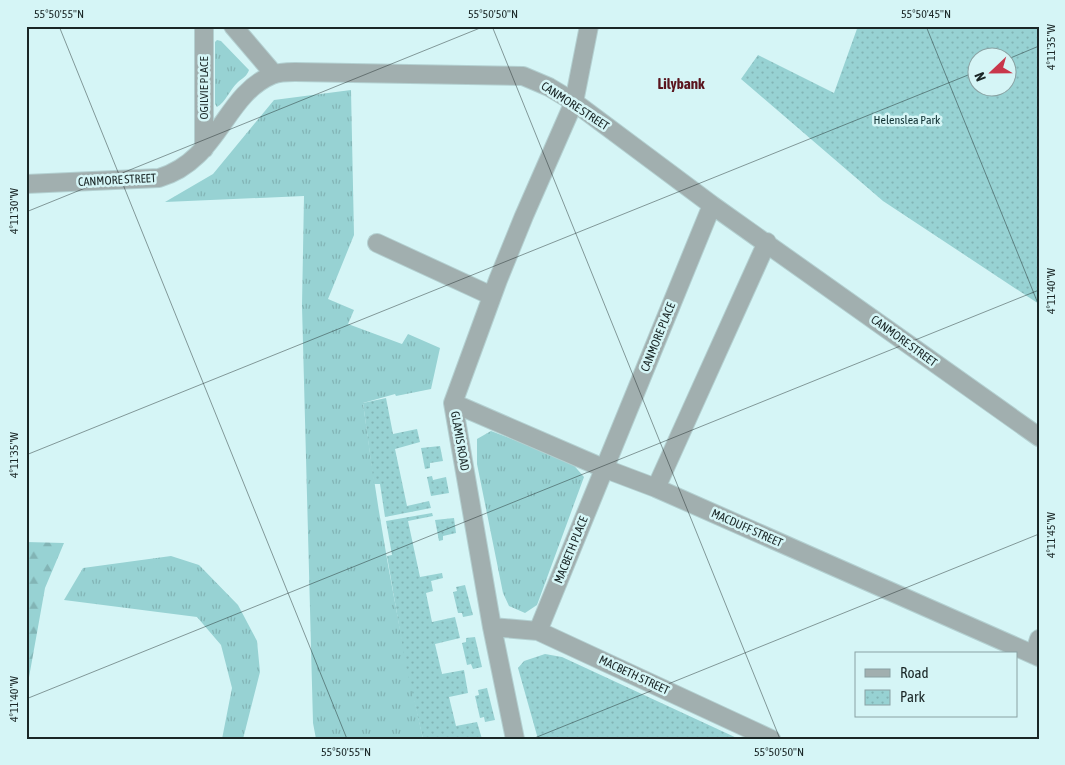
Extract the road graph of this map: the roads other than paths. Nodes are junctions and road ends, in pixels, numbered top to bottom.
1 (204, 26) edge
2 (233, 26) edge
3 (589, 26) edge
4 (274, 74) junction
5 (574, 102) junction
6 (204, 149) junction
7 (26, 184) edge
8 (712, 205) junction
9 (767, 242) junction
10 (377, 243) dead end
11 (492, 296) junction
12 (453, 403) junction
13 (1039, 437) edge
14 (604, 468) junction
15 (656, 488) junction
16 (492, 627) junction
17 (538, 631) junction
18 (1037, 650) edge
19 (515, 739) edge
20 (771, 739) edge

1 - 6 street, OGILVIE PLACE
2 - 4 street
3 - 5 street, GLAMIS ROAD
4 - 5 street, CANMORE STREET
4 - 6 street, CANMORE STREET
5 - 8 street, CANMORE STREET
5 - 11 street, GLAMIS ROAD
6 - 7 street, CANMORE STREET
8 - 9 street, CANMORE STREET
8 - 14 street, CANMORE PLACE
9 - 13 street, CANMORE STREET
9 - 15 street
10 - 11 street
11 - 12 street, GLAMIS ROAD
12 - 14 street, MACDUFF STREET
12 - 16 street, GLAMIS ROAD
14 - 15 street, MACDUFF STREET
14 - 17 street, MACBETH PLACE
15 - 18 street, MACDUFF STREET
16 - 17 street, MACBETH STREET
16 - 19 street, GLAMIS ROAD
17 - 20 street, MACBETH STREET

